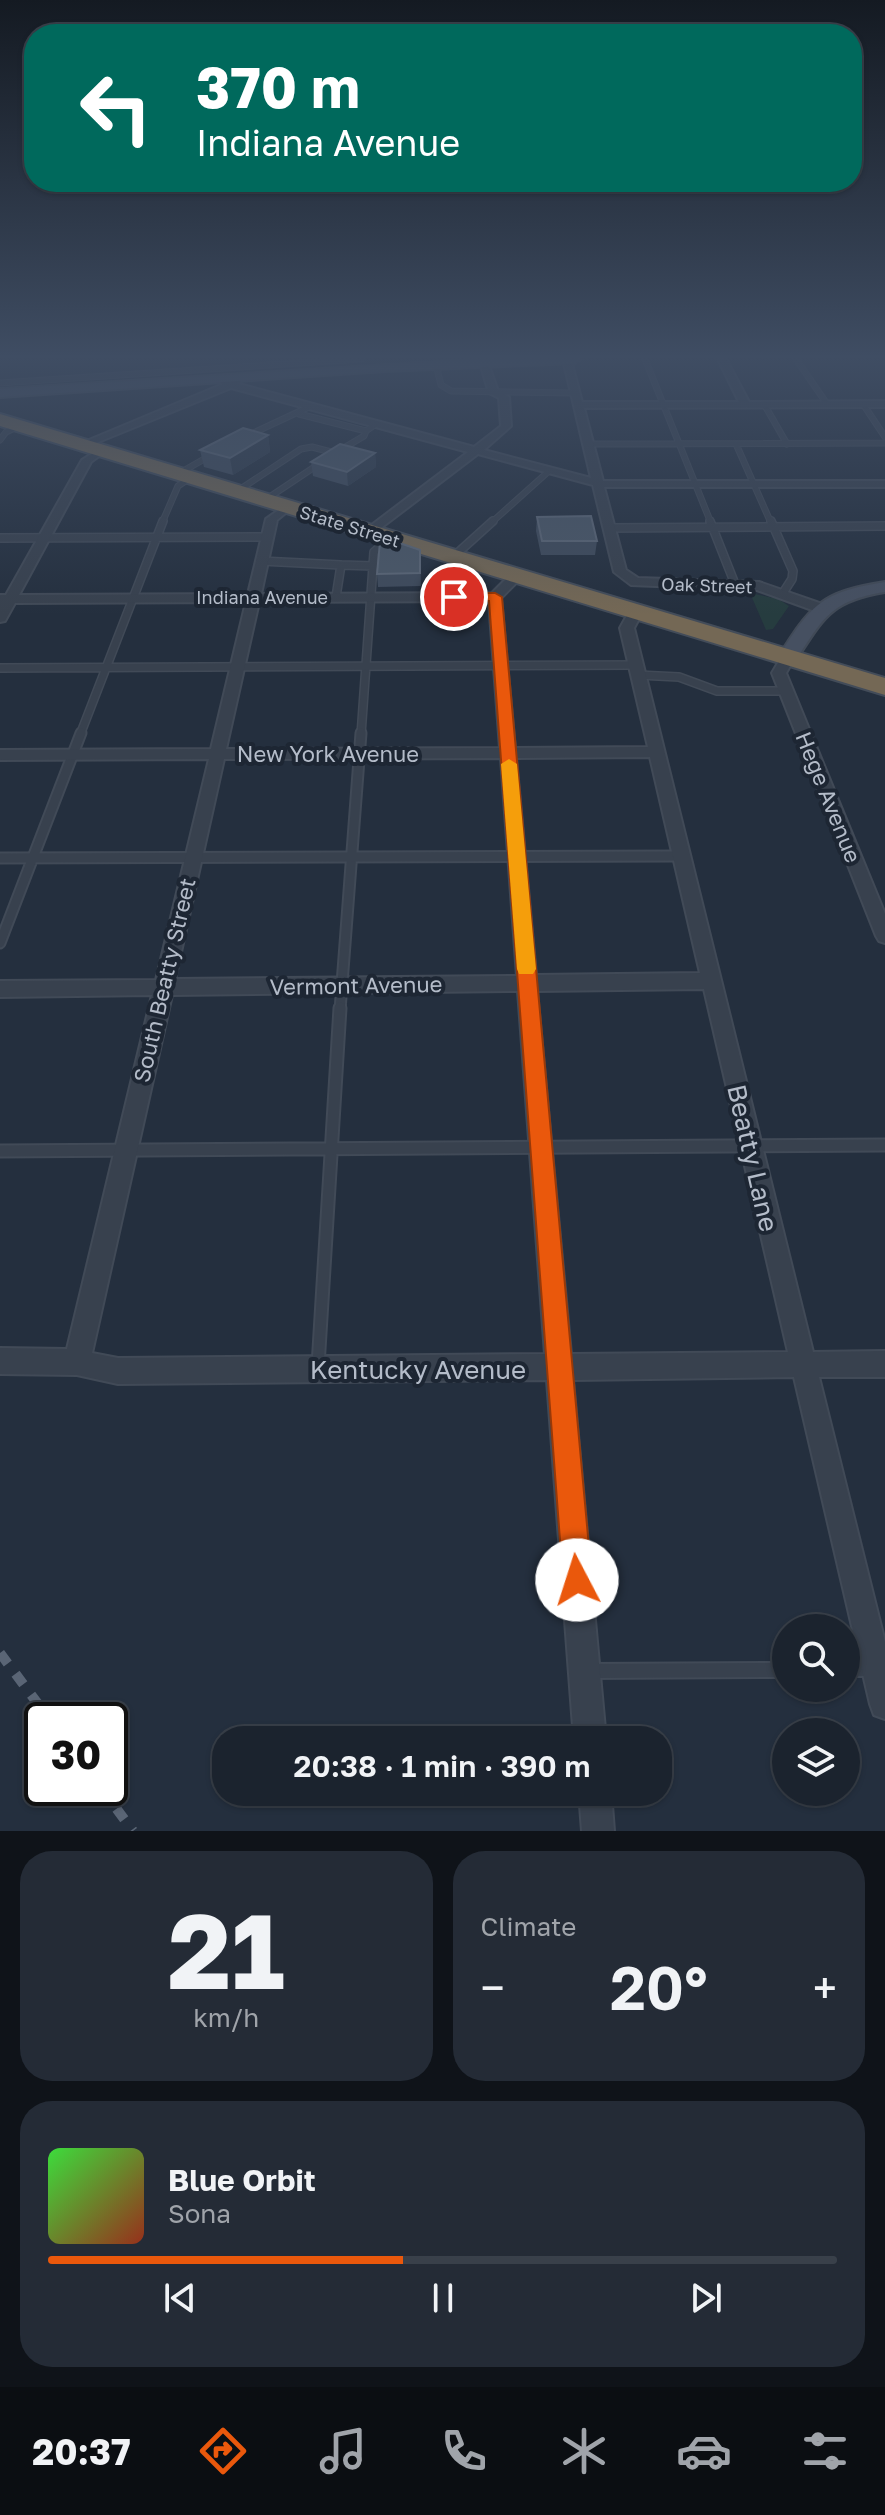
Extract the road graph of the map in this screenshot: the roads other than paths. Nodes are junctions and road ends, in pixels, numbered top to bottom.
1 (80, 444) edge
2 (99, 444) edge
3 (350, 444) edge
4 (451, 444) edge
5 (483, 444) edge
6 (590, 444) edge
7 (681, 444) edge
8 (736, 444) edge
9 (92, 448) junction
10 (218, 451) edge
11 (475, 451) junction
12 (335, 453) junction
13 (549, 471) junction
14 (184, 476) junction
15 (600, 484) junction
16 (694, 484) junction
17 (754, 484) junction
18 (885, 484) edge
19 (236, 492) junction
20 (276, 504) junction
21 (772, 526) junction
22 (885, 526) edge
23 (713, 527) junction
24 (610, 528) junction
25 (379, 535) junction
26 (267, 537) junction
27 (0, 538) edge
28 (156, 538) junction
29 (43, 539) junction
30 (452, 558) junction
31 (261, 561) junction
32 (341, 565) junction
33 (374, 566) junction
34 (515, 577) junction
35 (735, 584) junction
36 (885, 587) edge
37 (783, 593) junction
38 (336, 597) junction
39 (373, 597) junction
40 (495, 597) junction
41 (132, 598) junction
42 (253, 598) junction
43 (5, 599) edge
44 (820, 608) junction
45 (635, 613) junction
46 (0, 618) edge
47 (787, 659) junction
48 (501, 666) junction
49 (237, 667) junction
50 (366, 667) junction
51 (0, 668) edge
52 (107, 668) junction
53 (637, 670) junction
54 (885, 687) edge
55 (786, 691) junction
56 (656, 752) junction
57 (360, 753) junction
58 (508, 753) junction
59 (216, 754) junction
60 (0, 755) edge
61 (71, 755) junction
62 (352, 856) junction
63 (517, 856) junction
64 (681, 856) junction
65 (31, 857) junction
66 (192, 857) junction
67 (0, 858) edge
68 (885, 936) edge
69 (0, 943) edge
70 (711, 981) junction
71 (527, 983) junction
72 (343, 985) junction
73 (162, 987) junction
74 (0, 989) edge
75 (885, 1145) edge
76 (750, 1146) junction
77 (541, 1147) junction
78 (330, 1149) junction
79 (125, 1150) junction
80 (0, 1151) edge
81 (0, 1361) edge
82 (77, 1362) junction
83 (802, 1364) junction
84 (885, 1364) edge
85 (560, 1368) junction
86 (318, 1370) junction
87 (860, 1669) edge
88 (881, 1669) edge
89 (772, 1670) edge
90 (585, 1671) junction
91 (885, 1704) edge
92 (589, 1726) edge
93 (596, 1806) edge
94 (598, 1831) edge

1 - 9 highway, State Street
2 - 9 street
3 - 12 lane
4 - 11 street
5 - 11 street
6 - 15 street, Oak Street
7 - 16 lane
8 - 17 lane
9 - 14 highway, State Street
9 - 29 street
10 - 14 lane
11 - 13 street
11 - 25 street
12 - 19 lane
12 - 20 lane
13 - 15 street
13 - 30 lane
14 - 19 highway, State Street
14 - 28 lane
15 - 16 street
15 - 24 street, Oak Street
16 - 17 street
16 - 23 lane
17 - 18 street
17 - 21 lane
19 - 20 highway, State Street
20 - 25 highway, State Street
20 - 26 street, South Beatty Street
21 - 22 lane
21 - 23 lane
21 - 37 lane
23 - 24 lane
23 - 35 lane
24 - 35 street, Oak Street
25 - 30 highway, State Street
25 - 33 lane
26 - 28 lane
26 - 31 street, South Beatty Street
27 - 29 lane
28 - 29 lane
28 - 41 lane
29 - 43 street
30 - 34 highway, State Street
31 - 32 lane
31 - 42 street, South Beatty Street
32 - 33 lane
32 - 38 lane
33 - 39 lane
34 - 40 street
34 - 45 highway, State Street
35 - 37 street, Oak Street
36 - 44 street
37 - 44 street, Oak Street
38 - 39 street, Indiana Avenue
38 - 42 street, Indiana Avenue
39 - 40 street, Indiana Avenue
39 - 50 lane
40 - 48 street
41 - 42 street, Indiana Avenue
41 - 43 street, Indiana Avenue
41 - 52 lane
42 - 49 street, South Beatty Street
43 - 46 street
44 - 47 street
45 - 47 highway, State Street
45 - 53 street, Beatty Lane
47 - 54 highway, State Street
47 - 55 street, Hege Avenue
48 - 50 lane
48 - 53 lane
48 - 58 street
49 - 50 lane
49 - 52 lane
49 - 59 street, South Beatty Street
50 - 57 lane
51 - 52 lane
52 - 61 lane
53 - 55 lane
53 - 56 street, Beatty Lane
55 - 68 street, Hege Avenue
56 - 58 street, New York Avenue
56 - 64 street, Beatty Lane
57 - 58 street, New York Avenue
57 - 59 street, New York Avenue
57 - 62 lane
58 - 63 street
59 - 61 street, New York Avenue
59 - 66 street, South Beatty Street
60 - 61 street, New York Avenue
61 - 65 lane
62 - 63 lane
62 - 66 lane
62 - 72 lane
63 - 64 lane
63 - 71 street
64 - 70 street, Beatty Lane
65 - 66 lane
65 - 67 lane
65 - 69 lane
66 - 73 street, South Beatty Street
70 - 71 street, Vermont Avenue
70 - 76 street, Beatty Lane
71 - 72 street, Vermont Avenue
71 - 77 street
72 - 73 street, Vermont Avenue
72 - 78 lane
73 - 74 street, Vermont Avenue
73 - 79 street, South Beatty Street
75 - 76 lane
76 - 77 lane
76 - 83 street, Beatty Lane
77 - 78 lane
77 - 85 street
78 - 79 lane
78 - 86 lane
79 - 80 lane
79 - 82 street, South Beatty Street
81 - 82 street, Kentucky Avenue
82 - 86 street, Kentucky Avenue
83 - 84 street, Kentucky Avenue
83 - 85 street, Kentucky Avenue
83 - 88 street, Beatty Lane
85 - 86 street, Kentucky Avenue
85 - 90 street
87 - 88 lane
88 - 91 street, Beatty Lane
89 - 90 lane
90 - 92 street
93 - 94 street

